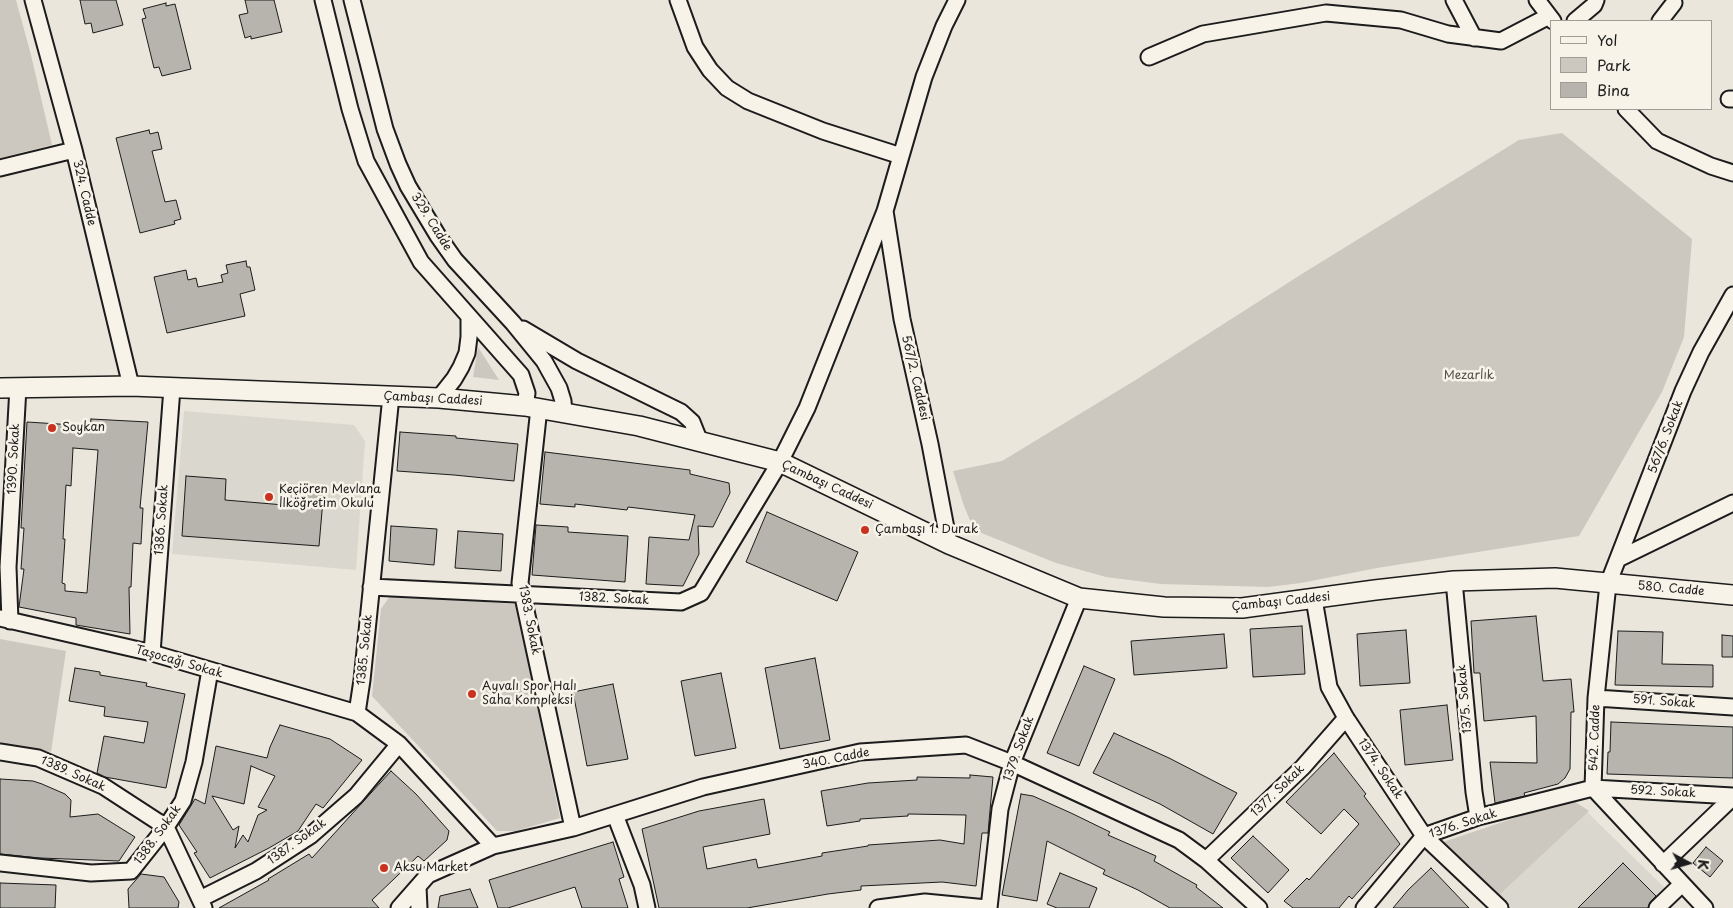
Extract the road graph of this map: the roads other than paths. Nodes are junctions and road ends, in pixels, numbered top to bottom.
1 (33, 0) edge
2 (323, 0) edge
3 (352, 0) edge
4 (678, 0) edge
5 (957, 0) edge
6 (1454, 0) edge
7 (1537, 0) edge
8 (1596, 0) edge
9 (1674, 3) dead end
10 (1551, 19) edge
11 (1576, 20) edge
12 (1661, 20) edge
13 (1474, 38) junction
14 (1149, 57) dead end
15 (1627, 110) edge
16 (74, 150) junction
17 (901, 156) junction
18 (0, 168) edge
19 (1733, 173) edge
20 (885, 212) junction
21 (1733, 295) edge
22 (469, 317) junction
23 (513, 323) junction
24 (131, 386) junction
25 (9, 387) edge
26 (172, 388) junction
27 (391, 396) junction
28 (439, 398) junction
29 (532, 407) junction
30 (564, 413) junction
31 (700, 442) junction
32 (780, 462) junction
33 (1733, 503) edge
34 (949, 544) junction
35 (1618, 559) junction
36 (1454, 581) junction
37 (1608, 584) junction
38 (371, 586) junction
39 (523, 595) junction
40 (1733, 595) edge
41 (1079, 598) junction
42 (1314, 599) junction
43 (5, 620) edge
44 (152, 653) junction
45 (210, 670) junction
46 (1596, 698) junction
47 (1733, 707) edge
48 (357, 713) junction
49 (1346, 718) junction
50 (399, 744) junction
51 (0, 752) edge
52 (1012, 763) junction
53 (1593, 788) junction
54 (1733, 796) edge
55 (616, 815) junction
56 (1478, 817) junction
57 (166, 827) junction
58 (573, 828) junction
59 (1424, 836) junction
60 (493, 846) junction
61 (1206, 860) junction
62 (0, 863) edge
63 (1663, 864) junction
64 (1682, 884) junction
65 (418, 887) junction
66 (202, 904) edge
67 (399, 908) edge
68 (419, 908) edge
69 (647, 908) edge
70 (878, 908) edge
71 (988, 908) edge
72 (1259, 908) edge
73 (1364, 908) edge
74 (1500, 908) edge
75 (1657, 908) edge
76 (1705, 908) edge

1 - 16 street, 324. Cadde
2 - 22 street
3 - 23 street, 329. Cadde
4 - 17 street
5 - 17 street, 1382. Sokak
6 - 13 street
7 - 10 street
8 - 11 street
9 - 12 street
10 - 13 street
13 - 14 street
15 - 19 street
16 - 18 street
16 - 24 street, 324. Cadde
17 - 20 street, 1382. Sokak
20 - 32 street, 1382. Sokak
20 - 34 street, 567/2. Caddesi
21 - 35 street, 567/6. Sokak
22 - 28 street
22 - 29 street
23 - 30 street, 329. Cadde
23 - 31 street
24 - 25 main road, Çambaşı Caddesi
24 - 26 main road, Çambaşı Caddesi
25 - 43 street, 1390. Sokak
26 - 27 main road, Çambaşı Caddesi
26 - 44 street, 1386. Sokak
27 - 28 main road, Çambaşı Caddesi
27 - 38 street, 1385. Sokak
28 - 29 main road, Çambaşı Caddesi
29 - 30 main road, Çambaşı Caddesi
29 - 39 street, 1383. Sokak
30 - 31 main road, Çambaşı Caddesi
31 - 32 main road, Çambaşı Caddesi
32 - 34 main road, Çambaşı Caddesi
32 - 39 street, 1382. Sokak
33 - 35 street
34 - 41 main road, Çambaşı Caddesi
35 - 37 street, 567/6. Sokak
36 - 37 main road, Çambaşı Caddesi
36 - 42 main road, Çambaşı Caddesi
36 - 56 street, 1375. Sokak
37 - 40 main road, 580. Cadde
37 - 46 street, 542. Cadde
38 - 39 street, 1382. Sokak
38 - 48 street, 1385. Sokak
39 - 58 street, 1383. Sokak
41 - 42 main road, Çambaşı Caddesi
41 - 52 street, 1379. Sokak
42 - 49 street, 1374. Sokak
43 - 44 street, Taşocağı Sokak
44 - 45 street, Taşocağı Sokak
45 - 48 street, Taşocağı Sokak
45 - 57 street, 1388. Sokak
46 - 47 street, 591. Sokak
46 - 53 street, 542. Cadde
48 - 50 street
49 - 59 street, 1374. Sokak
49 - 61 street, 1377. Sokak
50 - 60 street
50 - 66 street, 1387. Sokak
51 - 57 street, 1389. Sokak
52 - 55 street, 340. Cadde
52 - 61 street, 340. Cadde
52 - 71 street, 1379. Sokak
53 - 54 street, 592. Sokak
53 - 56 street, 1376. Sokak
53 - 63 street, 542. Cadde
54 - 63 street
55 - 58 street, 340. Cadde
55 - 69 street
56 - 59 street, 1376. Sokak
57 - 62 street, 1388. Sokak
57 - 66 street
58 - 60 street, 340. Cadde
59 - 73 street, 1376. Sokak
59 - 74 street, 1374. Sokak
60 - 65 street, 340. Cadde
61 - 72 street, 340. Cadde
63 - 64 street, 542. Cadde
64 - 75 street
64 - 76 street, 542. Cadde
65 - 67 street, 340. Cadde
65 - 68 street
70 - 71 street

